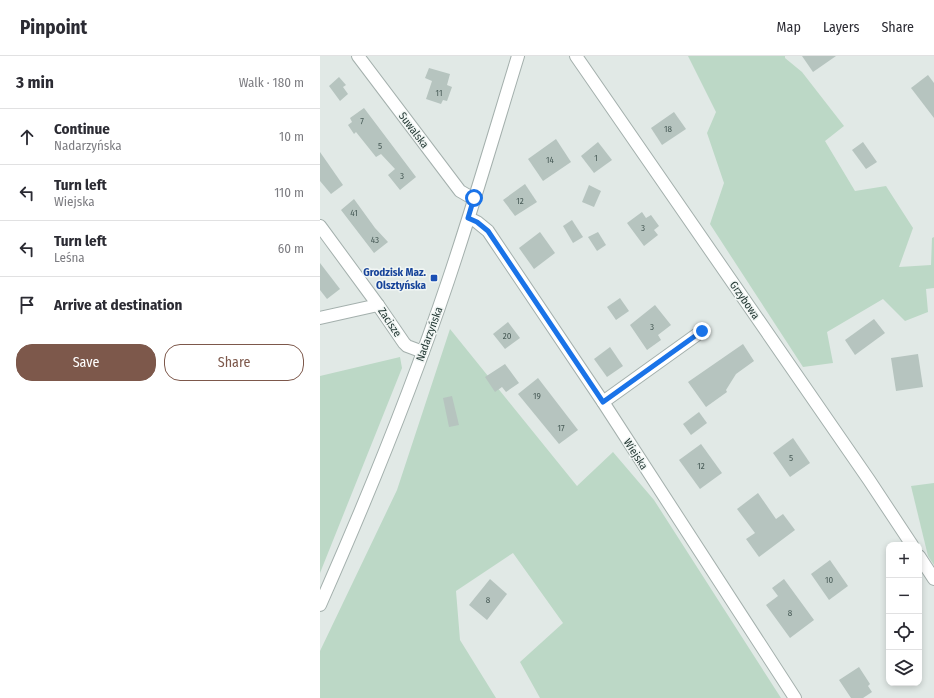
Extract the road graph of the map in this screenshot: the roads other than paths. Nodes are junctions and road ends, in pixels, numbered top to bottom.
1 (358, 56) edge
2 (518, 56) edge
3 (576, 56) edge
4 (474, 198) junction
5 (468, 218) junction
6 (320, 226) edge
7 (378, 305) junction
8 (320, 318) edge
9 (702, 331) dead end
10 (423, 352) junction
11 (603, 402) junction
12 (910, 542) edge
13 (922, 561) edge
14 (934, 579) edge
15 (320, 605) edge
16 (795, 698) edge

1 - 4 street, Suwalska
2 - 4 street, Nadarzyńska
3 - 12 street, Grzybowa
4 - 5 street, Nadarzyńska
5 - 10 street, Nadarzyńska
5 - 11 street, Wiejska
6 - 7 street, Zacisze
7 - 8 street
7 - 10 street, Zacisze
9 - 11 street
10 - 15 street, Nadarzyńska
11 - 16 street, Wiejska
13 - 14 street

